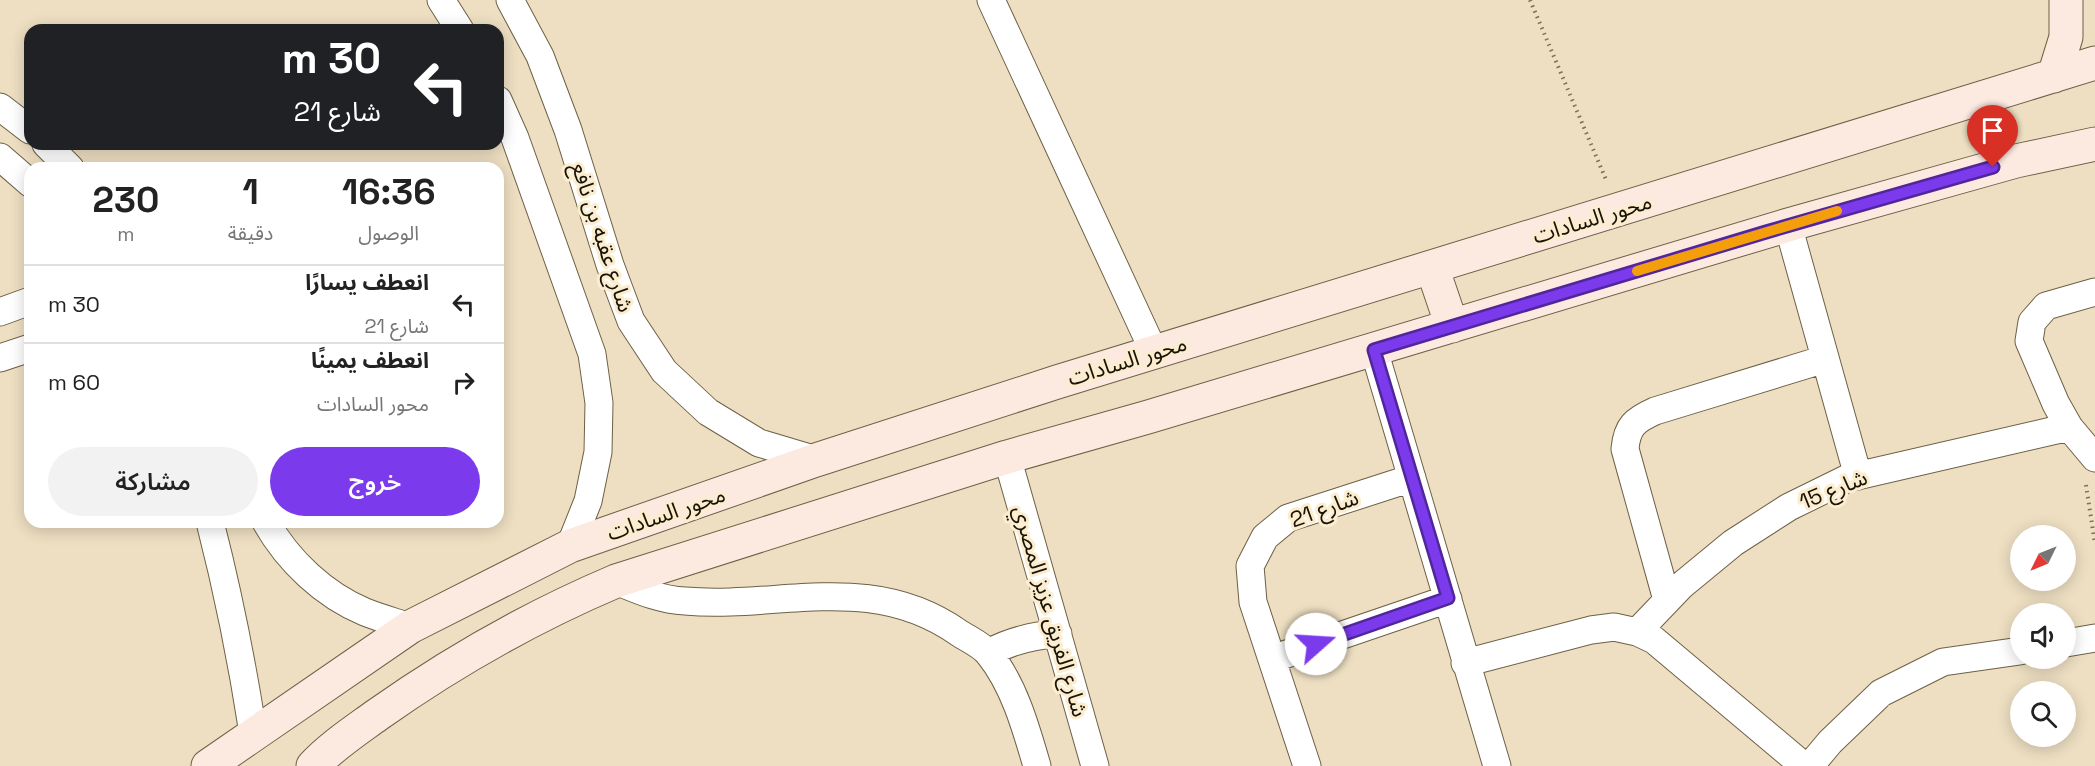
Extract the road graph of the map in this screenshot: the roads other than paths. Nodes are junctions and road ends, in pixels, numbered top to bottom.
1 (441, 0) edge
2 (510, 0) edge
3 (991, 0) edge
4 (2066, 0) edge
5 (456, 24) edge
6 (2095, 63) edge
7 (2054, 76) junction
8 (0, 107) edge
9 (504, 113) edge
10 (24, 125) edge
11 (2095, 144) edge
12 (52, 150) edge
13 (0, 157) edge
14 (64, 162) edge
15 (24, 178) edge
16 (1788, 225) junction
17 (1432, 267) junction
18 (2095, 292) edge
19 (24, 303) edge
20 (0, 312) edge
21 (1452, 326) junction
22 (24, 350) edge
23 (1374, 350) junction
24 (1154, 352) junction
25 (0, 358) edge
26 (1825, 359) junction
27 (2069, 428) junction
28 (2090, 454) edge
29 (1007, 457) junction
30 (816, 460) junction
31 (1858, 476) junction
32 (1412, 478) junction
33 (212, 528) edge
34 (270, 528) edge
35 (570, 546) junction
36 (616, 581) junction
37 (1448, 598) junction
38 (1667, 600) junction
39 (410, 627) junction
40 (1637, 632) junction
41 (1058, 634) junction
42 (2095, 638) edge
43 (2076, 641) edge
44 (2010, 652) edge
45 (988, 653) junction
46 (1272, 659) junction
47 (1465, 663) junction
48 (253, 733) junction
49 (208, 766) edge
50 (313, 766) edge
51 (1037, 766) edge
52 (1095, 766) edge
53 (1308, 766) edge
54 (1497, 766) edge
55 (1804, 766) edge
56 (1810, 766) edge

1 - 5 street
2 - 30 street, شارع عقبه بن نافع
3 - 24 street
4 - 7 street
6 - 7 street, محور السادات
7 - 17 street, محور السادات
8 - 10 street
9 - 35 street
11 - 16 street
12 - 14 street
13 - 15 street
16 - 21 street
16 - 26 street
17 - 21 street
17 - 24 street, محور السادات
18 - 27 street
19 - 20 street
21 - 23 street
22 - 25 street
23 - 29 street
23 - 32 street
24 - 30 street, محور السادات
26 - 31 street
26 - 38 street
27 - 28 street
27 - 31 street, شارع 15
29 - 36 street
29 - 41 street, شارع الفريق عزيز المصري
30 - 35 street, محور السادات
31 - 38 street, شارع 15
32 - 37 street
32 - 46 street, شارع 21
33 - 48 street
34 - 39 street
35 - 39 street, محور السادات
36 - 45 street
36 - 50 street
37 - 46 street
37 - 47 street
38 - 40 street, شارع 15
39 - 48 street, محور السادات
40 - 47 street
40 - 55 street
41 - 45 street
41 - 52 street, شارع الفريق عزيز المصري
42 - 43 street
44 - 56 street
45 - 51 street
46 - 53 street, شارع 21
47 - 54 street
48 - 49 street, محور السادات

